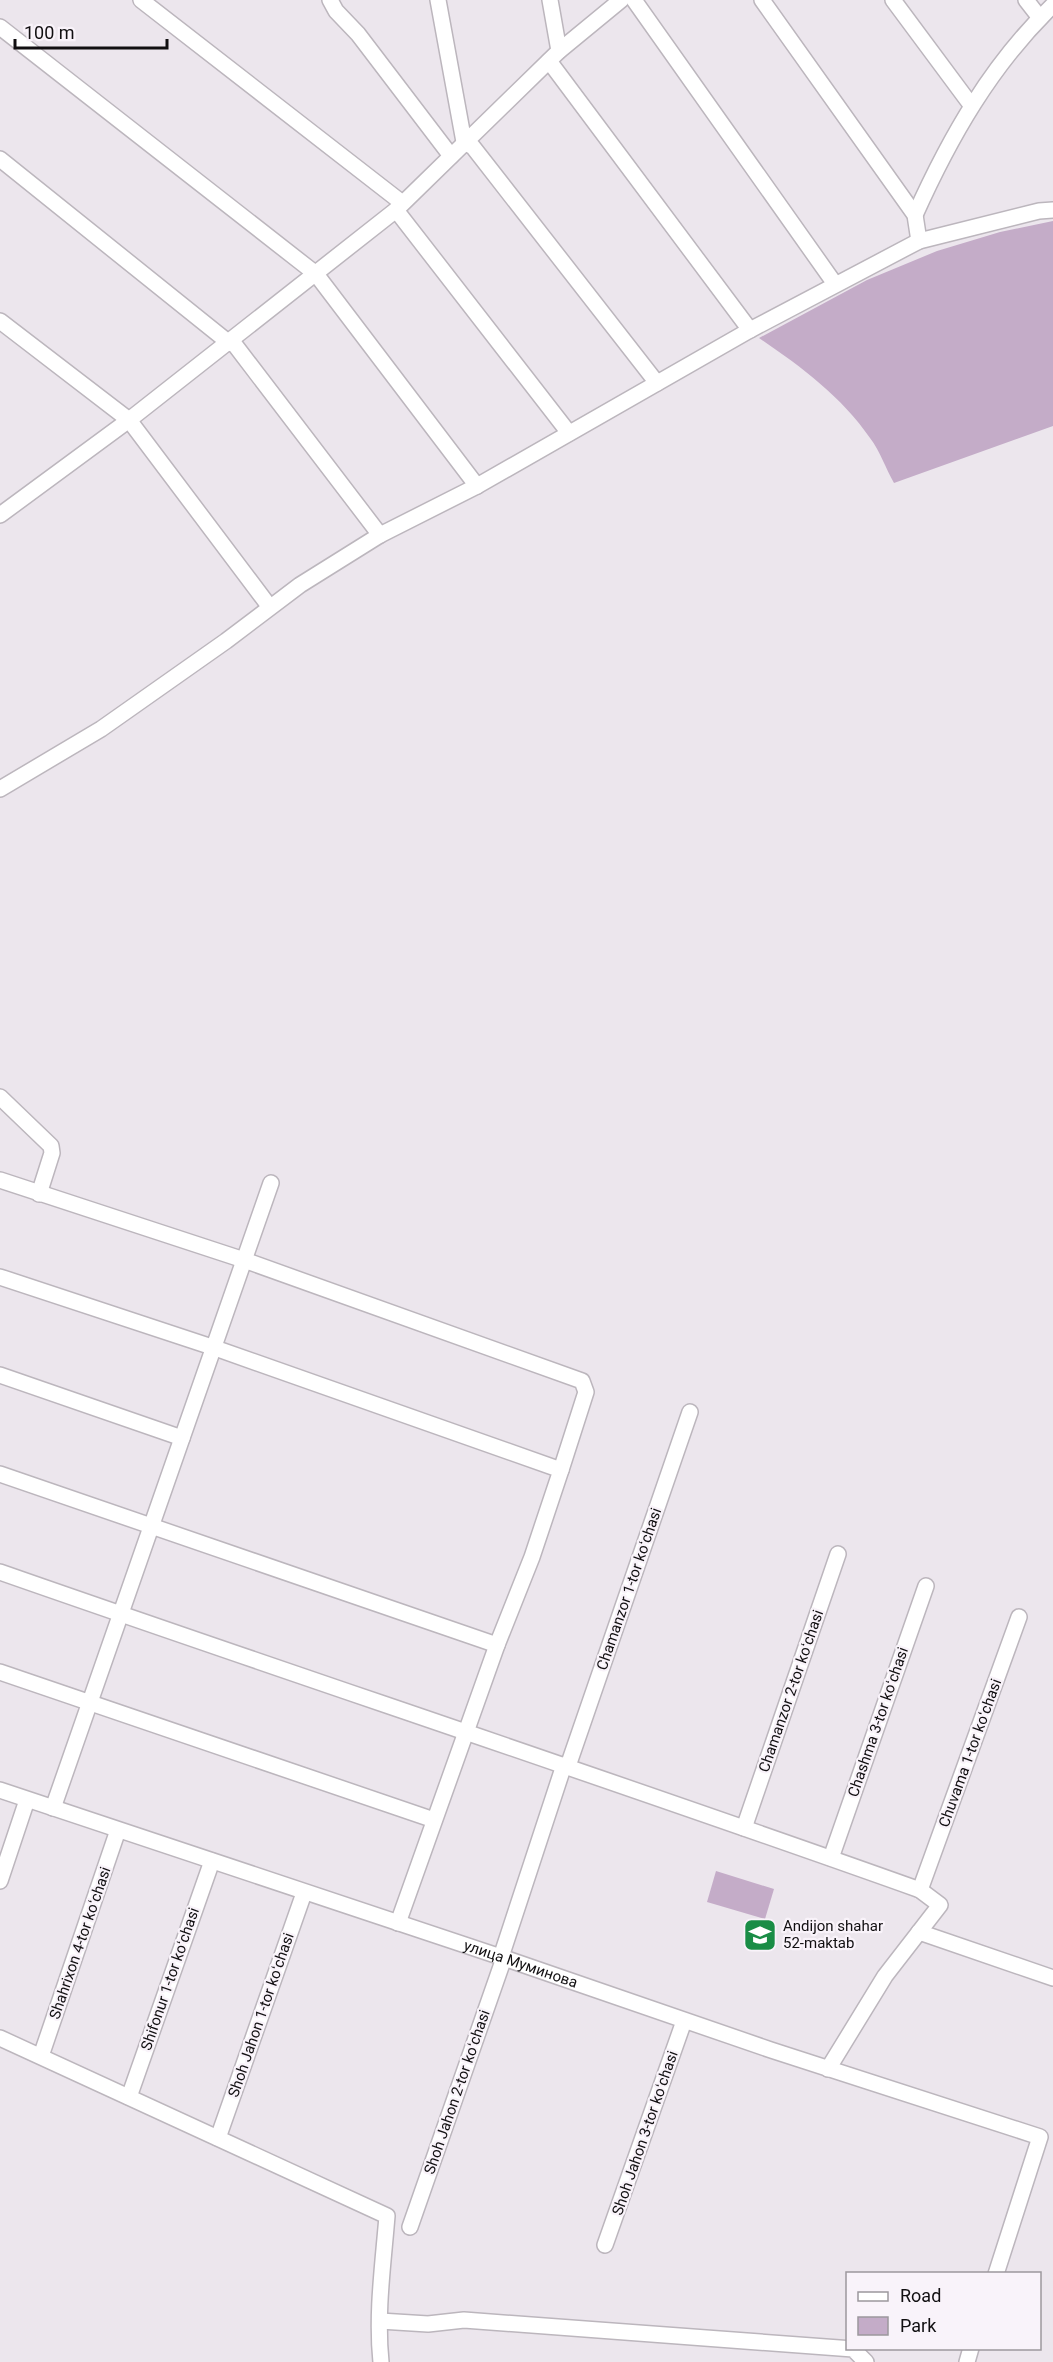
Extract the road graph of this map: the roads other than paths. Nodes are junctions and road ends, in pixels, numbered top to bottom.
1 (141, 0) edge
2 (330, 0) edge
3 (438, 0) edge
4 (550, 0) edge
5 (621, 0) edge
6 (634, 0) edge
7 (762, 0) edge
8 (893, 0) edge
9 (1026, 0) edge
10 (1053, 5) edge
11 (1040, 18) junction
12 (0, 27) edge
13 (554, 56) junction
14 (971, 105) junction
15 (464, 142) junction
16 (451, 156) junction
17 (0, 159) edge
18 (399, 206) junction
19 (1053, 210) edge
20 (915, 215) junction
21 (919, 241) junction
22 (316, 273) junction
23 (835, 284) junction
24 (0, 321) edge
25 (750, 330) junction
26 (228, 342) junction
27 (657, 383) junction
28 (129, 420) junction
29 (569, 433) junction
30 (477, 486) junction
31 (0, 515) edge
32 (381, 535) junction
33 (269, 606) junction
34 (0, 789) edge
35 (0, 1097) edge
36 (0, 1180) edge
37 (271, 1183) dead end
38 (39, 1194) junction
39 (244, 1260) junction
40 (0, 1277) edge
41 (215, 1348) junction
42 (0, 1375) edge
43 (690, 1412) dead end
44 (182, 1438) junction
45 (561, 1470) junction
46 (0, 1474) edge
47 (151, 1526) junction
48 (838, 1554) dead end
49 (0, 1572) edge
50 (926, 1586) dead end
51 (121, 1614) junction
52 (1019, 1617) dead end
53 (497, 1645) junction
54 (0, 1672) edge
55 (91, 1703) junction
56 (465, 1733) junction
57 (566, 1766) junction
58 (0, 1790) edge
59 (27, 1800) junction
60 (53, 1808) junction
61 (434, 1820) junction
62 (744, 1828) junction
63 (118, 1830) junction
64 (831, 1858) junction
65 (212, 1861) junction
66 (0, 1881) edge
67 (921, 1890) junction
68 (304, 1893) junction
69 (398, 1923) junction
70 (919, 1932) junction
71 (503, 1957) junction
72 (1053, 1978) edge
73 (684, 2021) junction
74 (0, 2038) edge
75 (41, 2056) junction
76 (828, 2069) junction
77 (129, 2097) junction
78 (218, 2138) junction
79 (410, 2227) dead end
80 (606, 2245) dead end
81 (997, 2272) edge
82 (380, 2321) junction
83 (846, 2348) edge
84 (854, 2350) edge
85 (381, 2362) edge
86 (866, 2362) edge

1 - 18 street
2 - 16 street
3 - 15 street
4 - 13 street
5 - 13 street
6 - 23 street
7 - 20 street
8 - 14 street
9 - 11 street
10 - 11 street
11 - 14 street
12 - 22 street
13 - 15 street
13 - 25 street
14 - 20 street
15 - 16 street
15 - 27 street
16 - 18 street
17 - 26 street
18 - 22 street
18 - 29 street
19 - 21 street
20 - 21 street
21 - 23 street
22 - 26 street
22 - 30 street
23 - 25 street
24 - 28 street
25 - 27 street
26 - 28 street
26 - 32 street
27 - 29 street
28 - 31 street
28 - 33 street
29 - 30 street
30 - 32 street
32 - 33 street
33 - 34 street
35 - 38 street
36 - 38 street
37 - 39 street
38 - 39 street
39 - 41 street
39 - 45 street
40 - 41 street
41 - 44 street
41 - 45 street
42 - 44 street
43 - 57 street, Chamanzor 1-tor koʻchasi
44 - 47 street
45 - 53 street
46 - 47 street
47 - 51 street
47 - 53 street
48 - 62 street, Chamanzor 2-tor koʻchasi
49 - 51 street
50 - 64 street, Chashma 3-tor koʻchasi
51 - 55 street
51 - 56 street
52 - 67 street, Chuvama 1-tor koʻchasi
53 - 56 street
54 - 55 street
55 - 60 street
55 - 61 street
56 - 57 street
56 - 61 street
57 - 62 street
57 - 71 street, Chamanzor 1-tor koʻchasi
58 - 59 street, улица Муминова
59 - 60 street, улица Муминова
59 - 66 street
60 - 63 street, улица Муминова
61 - 69 street
62 - 64 street
63 - 65 street, улица Муминова
63 - 75 street, Shahrixon 4-tor koʻchasi
64 - 67 street
65 - 68 street, улица Муминова
65 - 77 street, Shifonur 1-tor koʻchasi
67 - 70 street
68 - 69 street, улица Муминова
68 - 78 street, Shoh Jahon 1-tor koʻchasi
69 - 71 street, улица Муминова
70 - 72 street
70 - 76 street
71 - 73 street, улица Муминова
71 - 79 street, Shoh Jahon 2-tor koʻchasi
73 - 76 street, улица Муминова
73 - 80 street, Shoh Jahon 3-tor koʻchasi
74 - 75 street
75 - 77 street
76 - 81 street, улица Муминова
77 - 78 street
78 - 82 street
82 - 83 street
82 - 85 street
84 - 86 street

